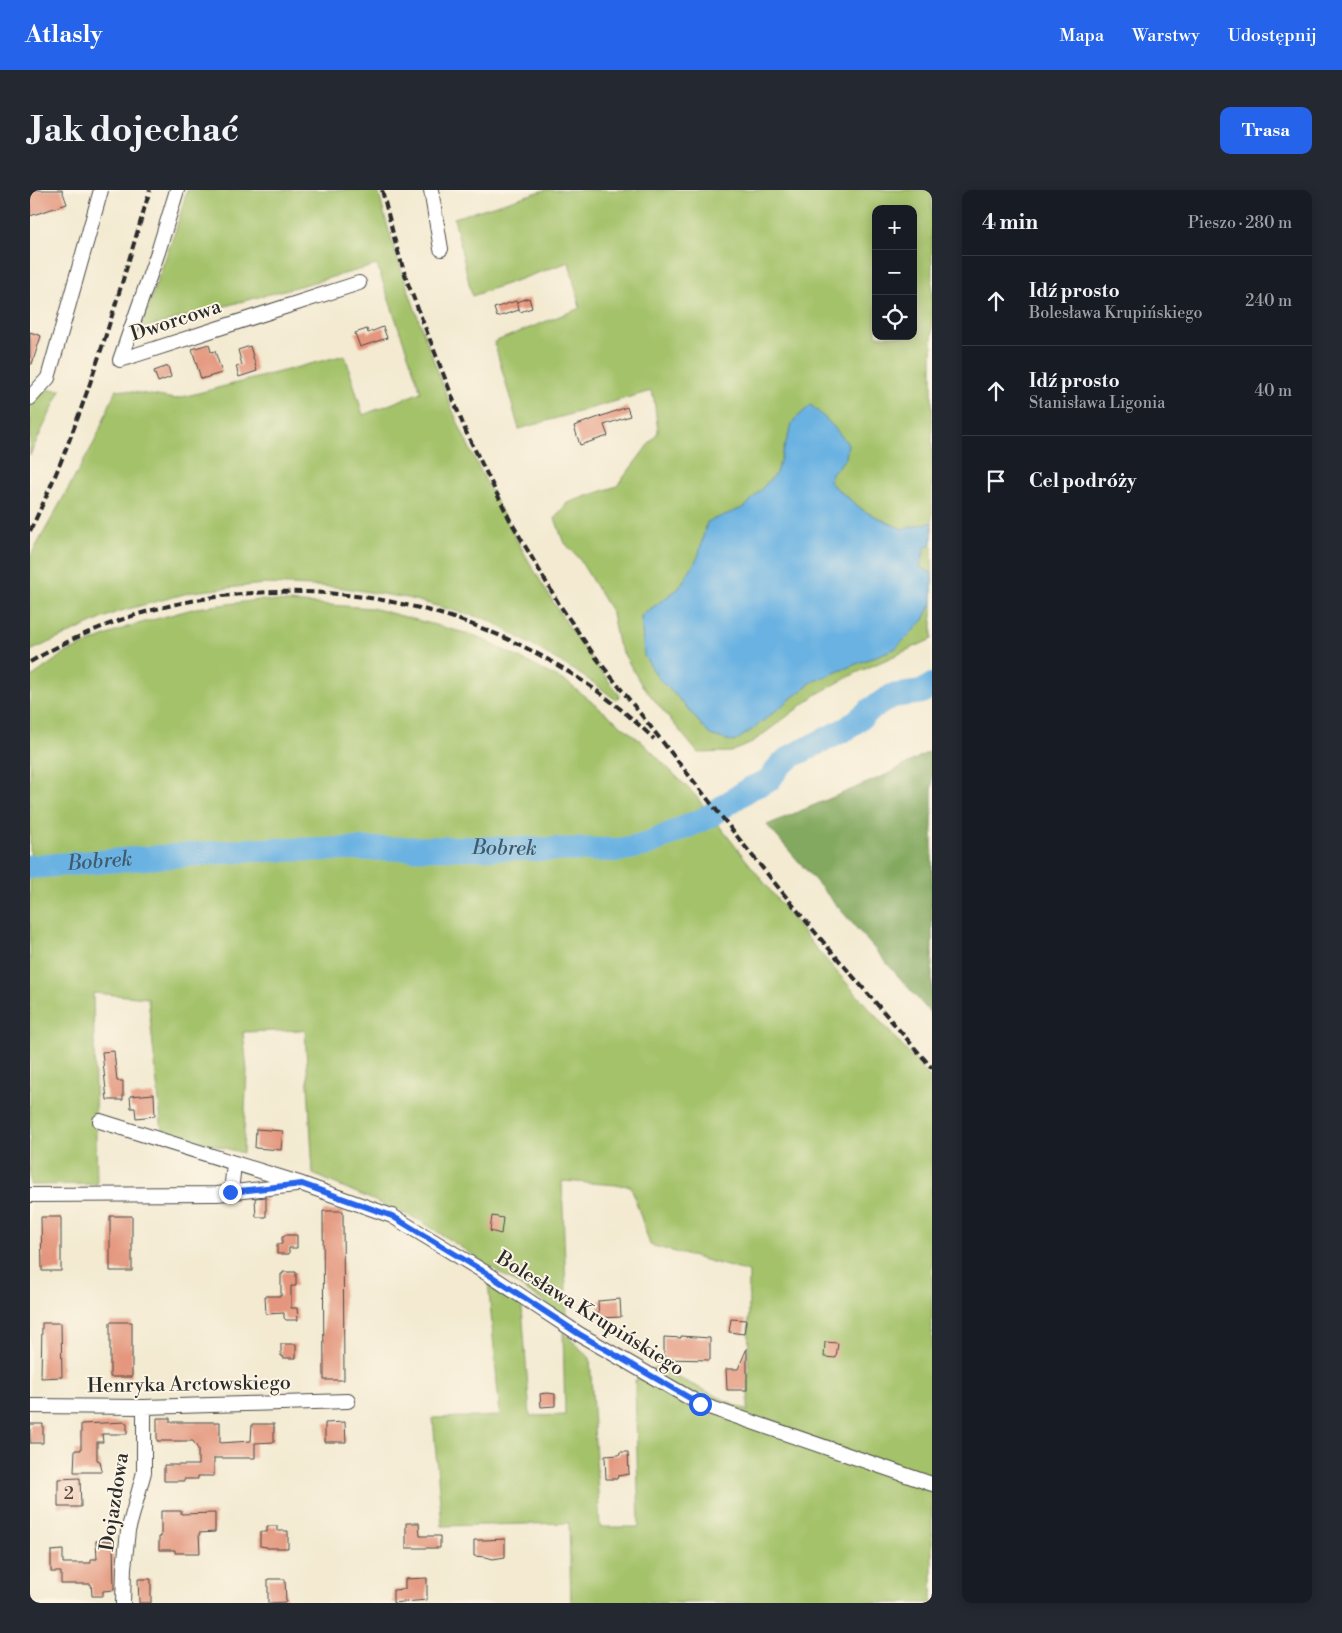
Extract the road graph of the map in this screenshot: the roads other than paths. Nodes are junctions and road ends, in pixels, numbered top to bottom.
1 (102, 190) edge
2 (177, 190) edge
3 (431, 190) edge
4 (441, 249) dead end
5 (359, 283) dead end
6 (30, 398) edge
7 (100, 1121) dead end
8 (234, 1164) junction
9 (302, 1184) junction
10 (230, 1192) junction
11 (30, 1195) edge
12 (348, 1402) dead end
13 (30, 1406) edge
14 (144, 1407) junction
15 (932, 1484) edge
16 (123, 1603) edge

1 - 6 street
2 - 5 street, Dworcowa
3 - 4 street
7 - 8 street, Bolesława Krupińskiego
8 - 9 street, Bolesława Krupińskiego
8 - 10 street
9 - 10 street
9 - 15 street, Bolesława Krupińskiego
10 - 11 street
12 - 14 street, Henryka Arctowskiego
13 - 14 street, Henryka Arctowskiego
14 - 16 street, Dojazdowa

